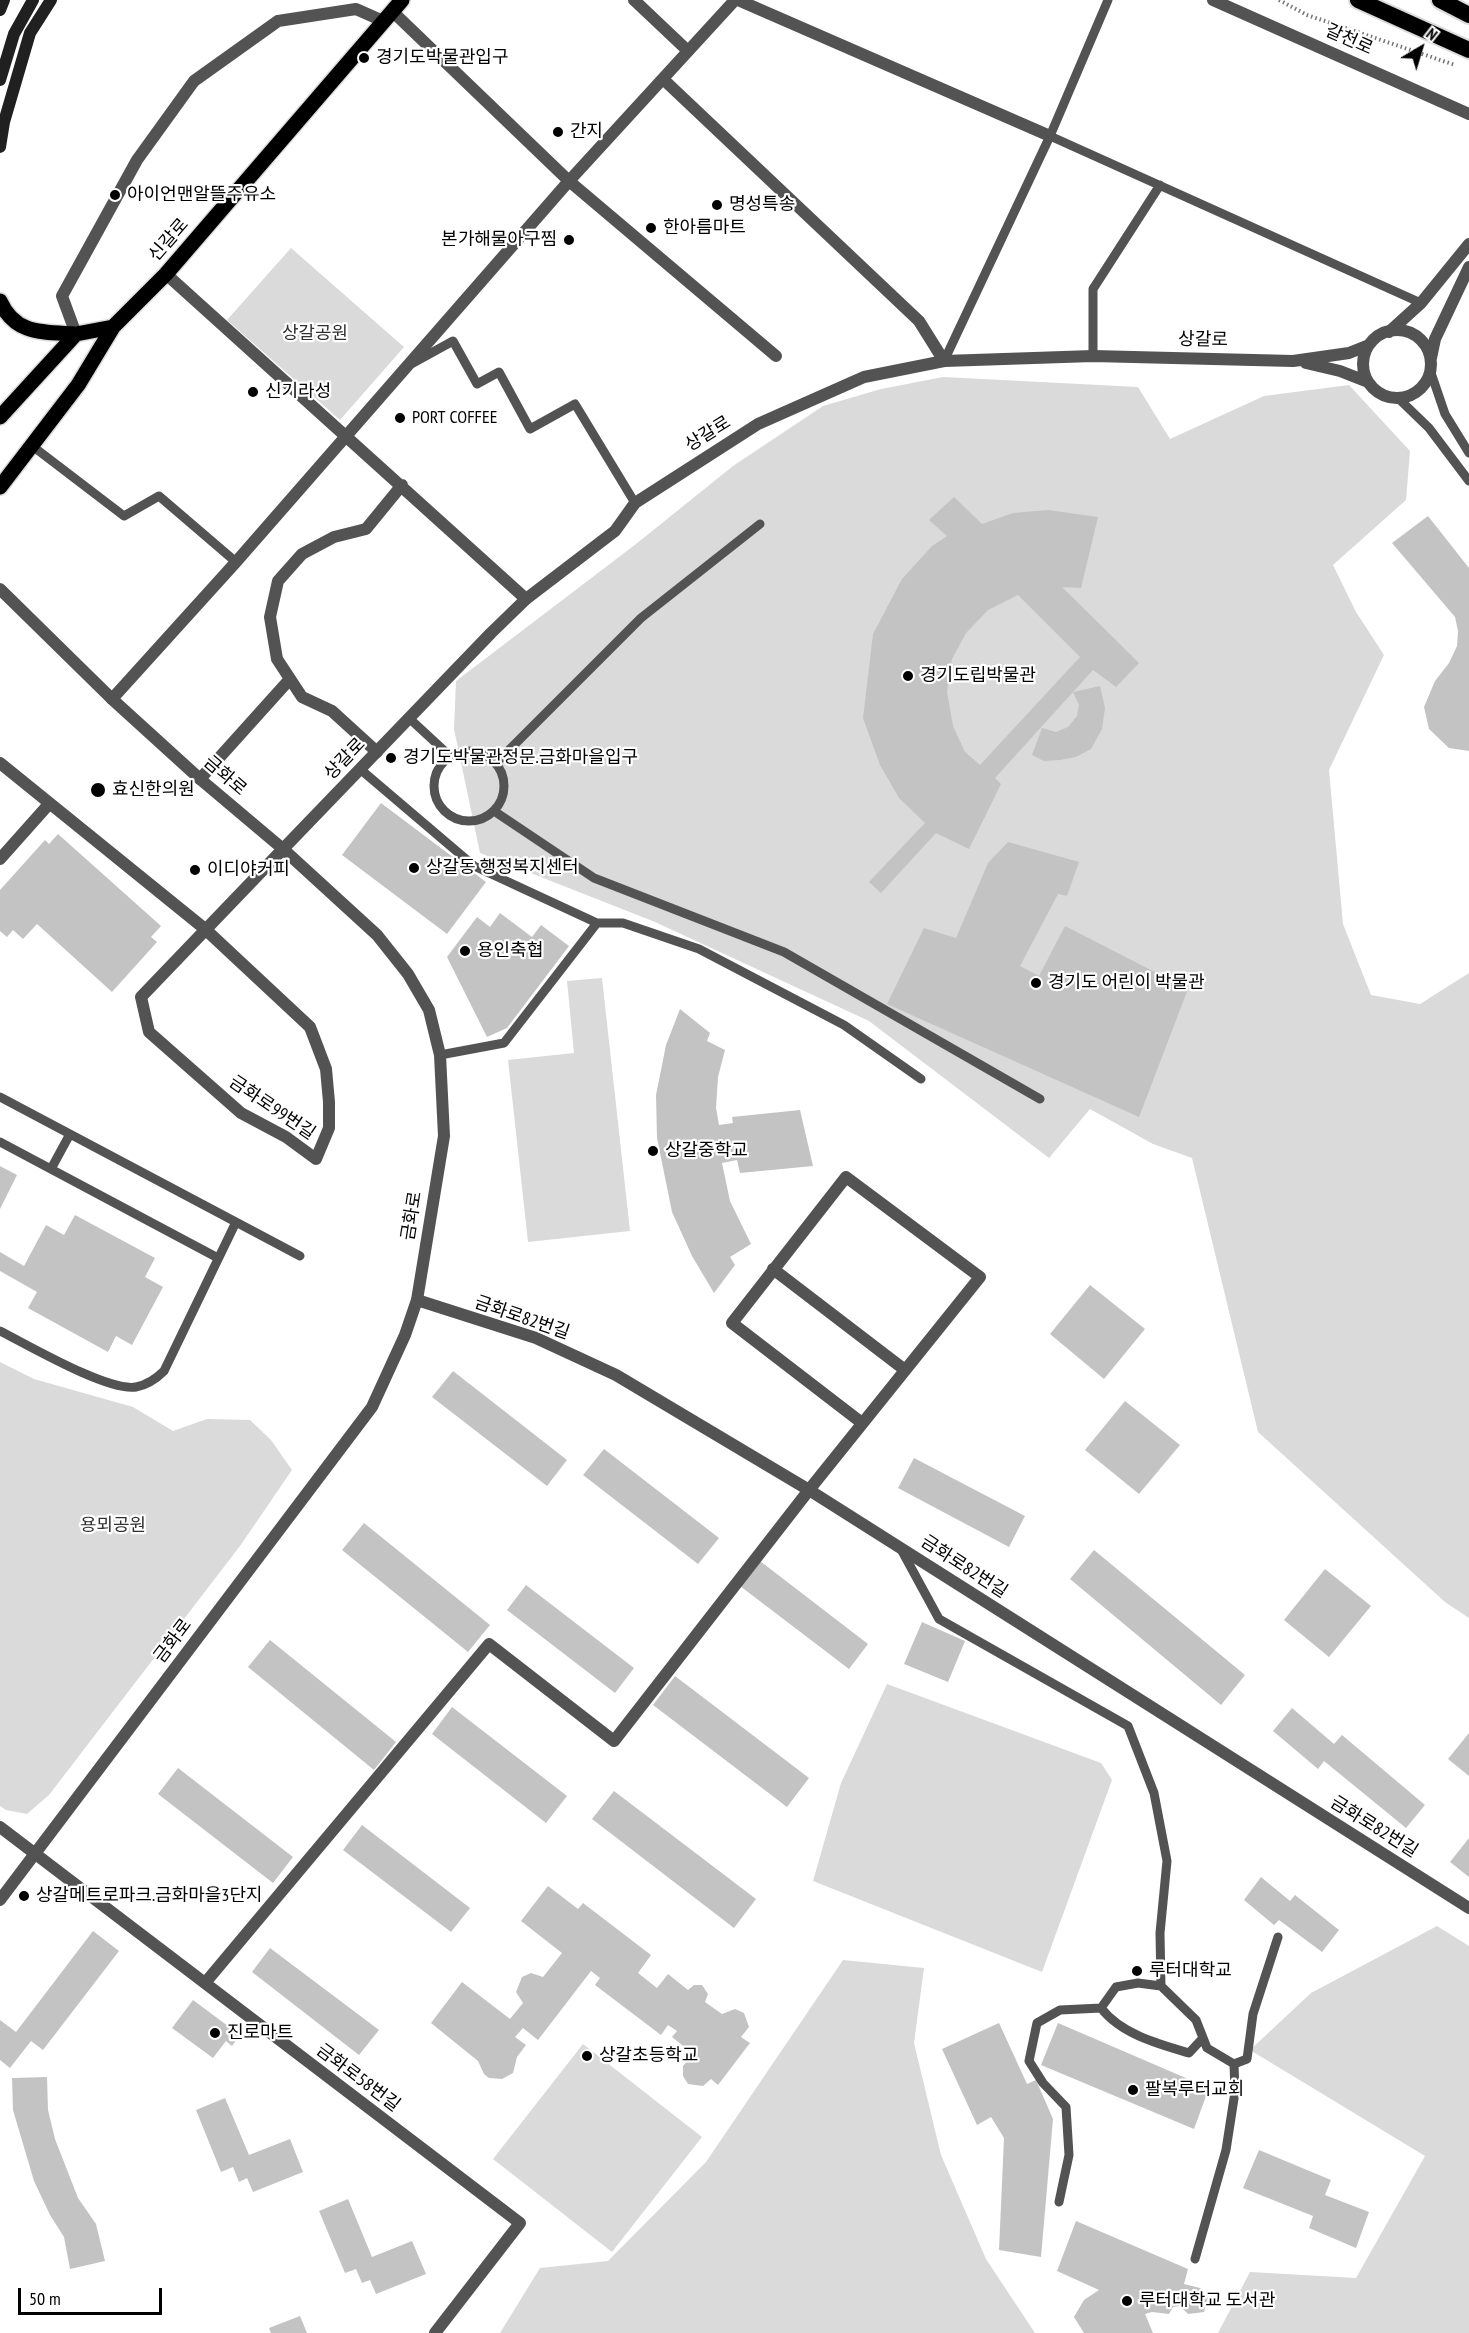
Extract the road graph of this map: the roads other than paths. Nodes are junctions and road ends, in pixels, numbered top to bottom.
1 (4, 0) edge
2 (33, 0) edge
3 (51, 0) edge
4 (634, 0) edge
5 (736, 0) edge
6 (1108, 0) edge
7 (1214, 0) edge
8 (1358, 0) edge
9 (1440, 0) edge
10 (0, 10) edge
11 (392, 10) edge
12 (1469, 15) edge
13 (1469, 50) edge
14 (688, 51) junction
15 (663, 79) junction
16 (0, 80) edge
17 (1469, 114) edge
18 (1050, 136) junction
19 (0, 147) edge
20 (570, 181) junction
21 (1160, 185) junction
22 (1469, 244) edge
23 (1469, 267) edge
24 (166, 274) junction
25 (0, 301) edge
26 (1421, 303) junction
27 (113, 327) junction
28 (1389, 332) junction
29 (76, 333) junction
30 (1369, 345) junction
31 (776, 356) dead end
32 (1094, 356) junction
33 (944, 361) junction
34 (1293, 361) junction
35 (408, 365) junction
36 (1430, 365) junction
37 (1368, 382) junction
38 (1398, 398) junction
39 (0, 417) edge
40 (346, 437) junction
41 (31, 445) junction
42 (1469, 453) edge
43 (1469, 481) edge
44 (402, 485) junction
45 (0, 487) edge
46 (635, 503) junction
47 (760, 524) dead end
48 (236, 562) junction
49 (0, 589) edge
50 (526, 599) junction
51 (290, 679) junction
52 (112, 699) junction
53 (410, 719) junction
54 (377, 752) junction
55 (450, 756) junction
56 (0, 762) edge
57 (496, 763) junction
58 (360, 770) junction
59 (200, 779) junction
60 (48, 804) junction
61 (494, 811) junction
62 (283, 849) junction
63 (0, 859) edge
64 (597, 923) junction
65 (205, 929) junction
66 (440, 1054) junction
67 (921, 1078) dead end
68 (0, 1097) edge
69 (1040, 1099) dead end
70 (70, 1134) junction
71 (0, 1142) edge
72 (51, 1169) junction
73 (236, 1222) junction
74 (300, 1256) dead end
75 (218, 1258) junction
76 (774, 1269) junction
77 (417, 1300) junction
78 (0, 1331) edge
79 (905, 1370) junction
80 (862, 1424) junction
81 (809, 1490) junction
82 (901, 1548) junction
83 (0, 1827) edge
84 (37, 1853) junction
85 (0, 1900) edge
86 (1469, 1908) edge
87 (1278, 1937) dead end
88 (205, 1983) junction
89 (1161, 1986) junction
90 (1101, 2008) junction
91 (1202, 2039) junction
92 (1234, 2064) junction
93 (1059, 2202) dead end
94 (1195, 2259) dead end
95 (435, 2333) edge

1 - 10 main road
2 - 16 main road
3 - 19 main road
4 - 14 street
5 - 14 street
5 - 18 street
6 - 18 lane
7 - 17 street, 갈천로
8 - 13 highway
9 - 12 highway
11 - 20 street
11 - 24 main road, 신갈로
11 - 29 street
14 - 15 street
15 - 20 street
15 - 33 street
18 - 21 lane
18 - 33 lane
20 - 31 street
20 - 35 street
21 - 26 lane
21 - 32 lane
22 - 26 street
23 - 36 street
24 - 27 main road, 신갈로
24 - 40 street
25 - 29 main road
26 - 28 street
27 - 29 main road
27 - 41 main road, 신갈로
28 - 30 street
28 - 36 street
29 - 39 main road
30 - 34 street, 상갈로
30 - 37 street
32 - 33 street, 상갈로
32 - 34 street, 상갈로
33 - 46 street, 상갈로
34 - 37 street, 상갈로
35 - 40 street
35 - 46 lane
36 - 38 street
36 - 42 lane
37 - 38 street
38 - 43 lane
40 - 44 street
40 - 48 street
41 - 45 main road, 신갈로
41 - 48 lane
44 - 50 street
44 - 51 street
46 - 50 street, 상갈로
47 - 57 lane
48 - 52 street
49 - 52 street, 금화로
50 - 53 street, 상갈로
51 - 54 street
51 - 59 street
52 - 59 street, 금화로
53 - 54 street, 상갈로
53 - 55 lane
54 - 58 street, 상갈로
55 - 57 lane
55 - 61 lane
56 - 60 street
57 - 61 lane
58 - 62 street, 상갈로
58 - 64 lane
59 - 62 street, 금화로
60 - 63 street
60 - 65 street
61 - 69 lane
62 - 65 street, 금화로99번길
62 - 66 street, 금화로
64 - 66 lane
64 - 67 lane
65 - 65 street, 금화로99번길
66 - 77 street, 금화로
68 - 70 lane
70 - 72 lane
70 - 73 lane
71 - 72 lane
72 - 75 lane
73 - 74 lane
73 - 75 lane
75 - 78 lane
76 - 79 street
76 - 79 street
76 - 80 street
77 - 81 street, 금화로82번길
77 - 84 street, 금화로
79 - 80 street
80 - 81 street
81 - 82 street, 금화로82번길
81 - 88 street
82 - 86 street, 금화로82번길
82 - 89 lane
83 - 84 street, 금화로58번길
84 - 85 street, 금화로
84 - 88 street, 금화로58번길
87 - 92 lane
88 - 95 street, 금화로58번길
89 - 90 lane
89 - 91 lane
90 - 91 lane
90 - 93 lane
91 - 92 lane
92 - 94 lane

